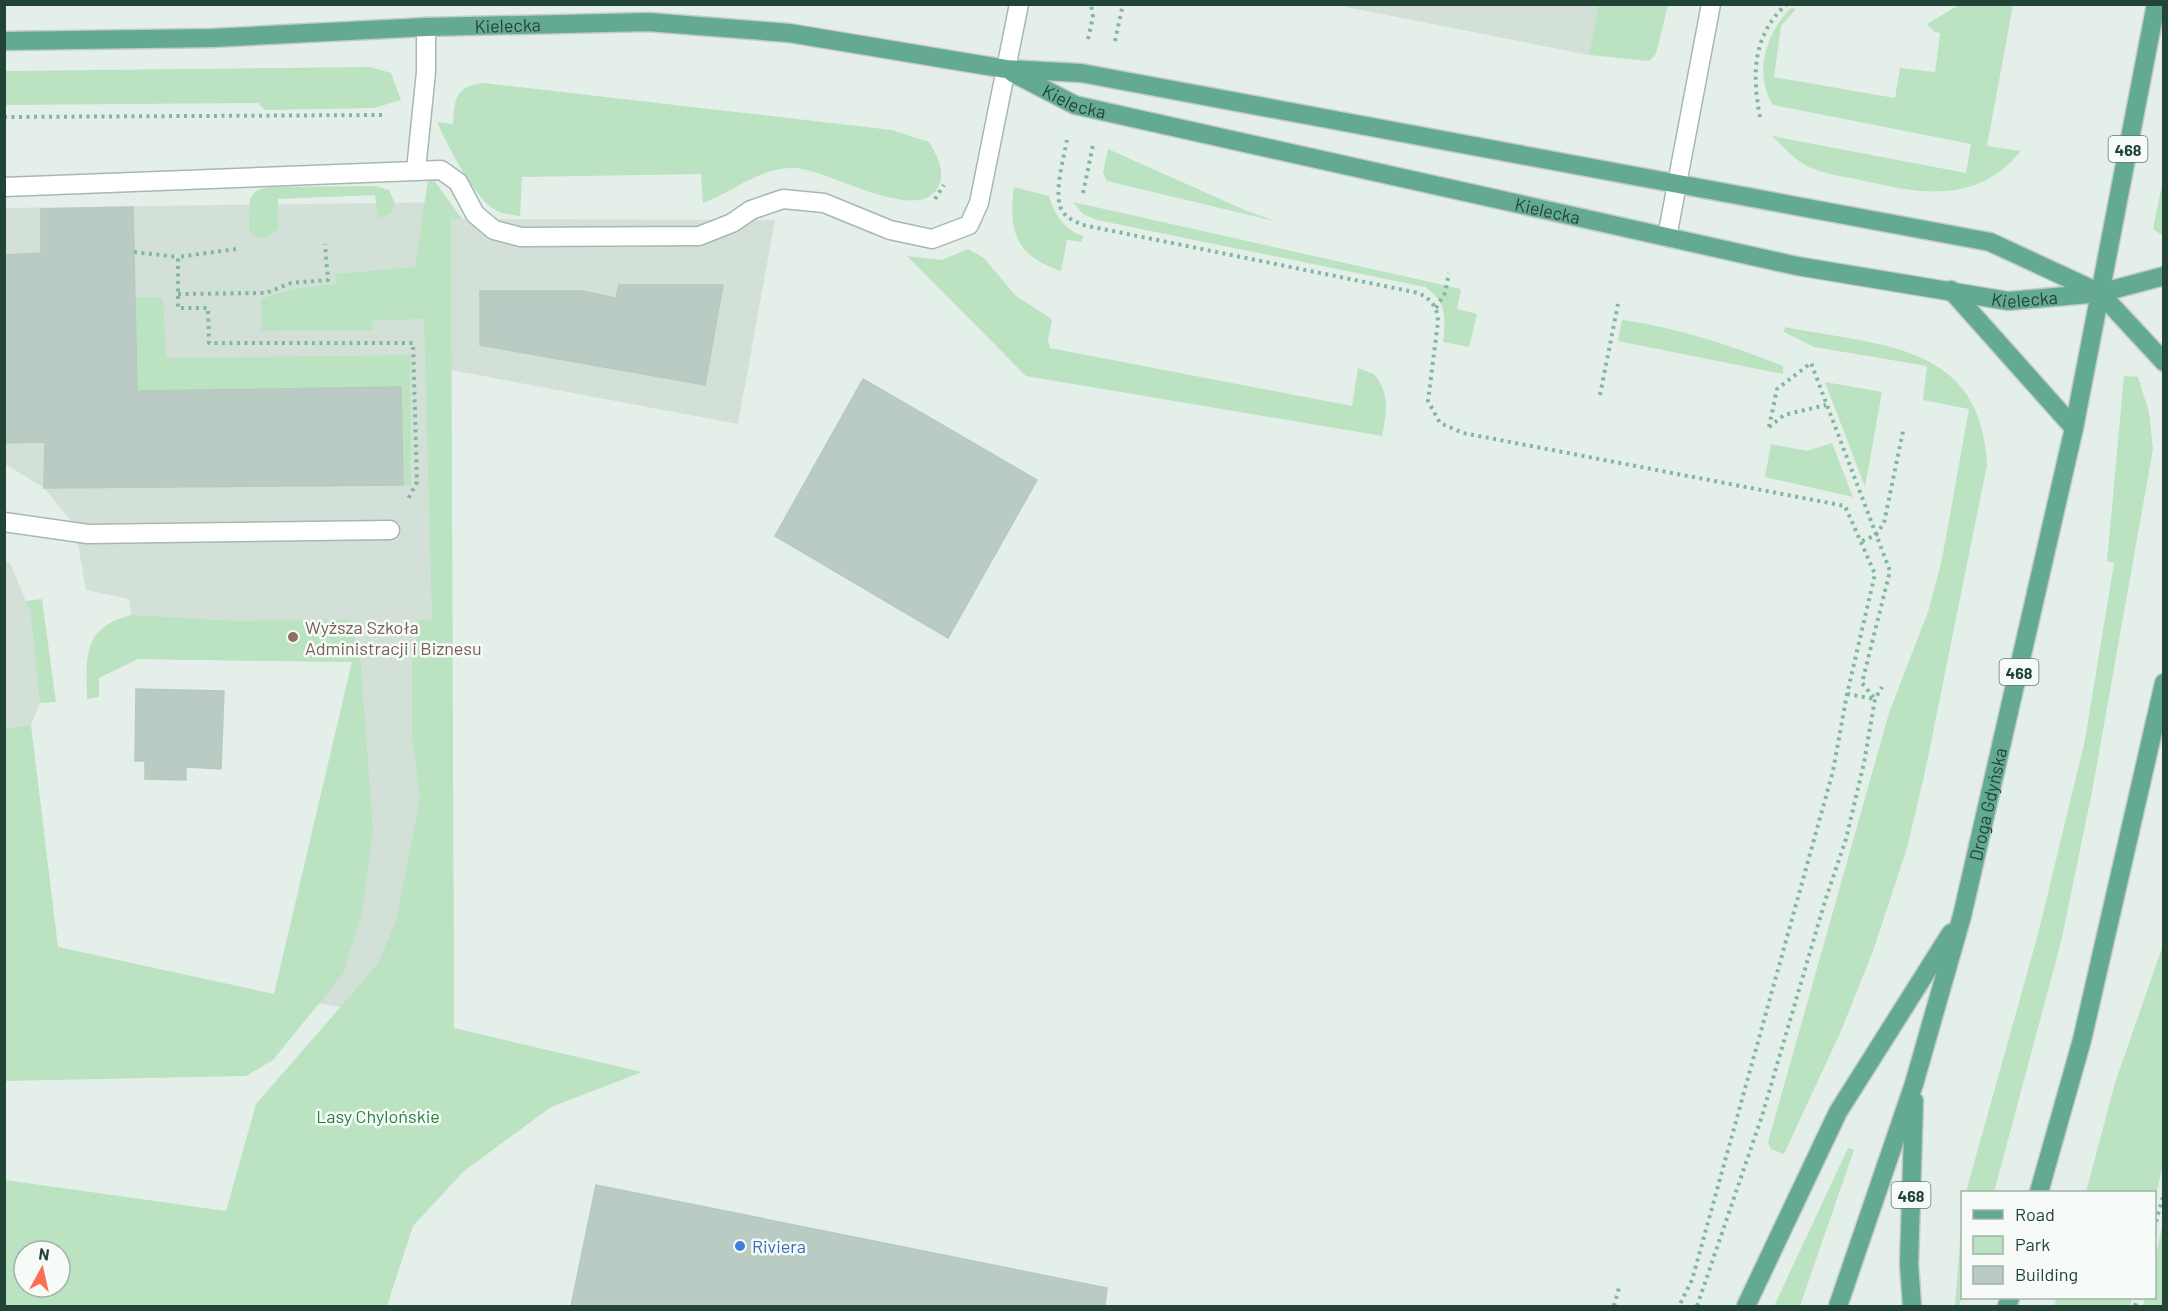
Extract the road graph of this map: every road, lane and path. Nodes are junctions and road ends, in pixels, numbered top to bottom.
1 (1019, 4) edge
2 (1090, 4) edge
3 (1123, 4) edge
4 (1787, 4) edge
5 (2156, 4) edge
6 (1712, 5) edge
7 (426, 27) junction
8 (1089, 35) dead end
9 (1115, 40) dead end
10 (4, 41) edge
11 (1006, 69) junction
12 (422, 114) junction
13 (4, 117) edge
14 (1760, 117) dead end
15 (1068, 138) dead end
16 (1093, 145) dead end
17 (416, 170) junction
18 (1676, 183) junction
19 (4, 187) edge
20 (1083, 193) dead end
21 (1667, 237) junction
22 (325, 244) dead end
23 (236, 249) dead end
24 (134, 252) dead end
25 (178, 257) junction
26 (1449, 273) dead end
27 (2163, 276) edge
28 (1951, 290) junction
29 (2100, 293) junction
30 (178, 294) junction
31 (1618, 304) dead end
32 (1436, 308) junction
33 (2163, 362) edge
34 (1600, 395) dead end
35 (1826, 405) junction
36 (2074, 428) junction
37 (1903, 431) dead end
38 (417, 482) dead end
39 (4, 522) edge
40 (390, 530) dead end
41 (1876, 535) junction
42 (1862, 541) junction
43 (2163, 683) edge
44 (1882, 687) dead end
45 (1847, 694) junction
46 (1875, 699) junction
47 (1962, 916) junction
48 (1914, 1084) junction
49 (2039, 1191) edge
50 (2163, 1193) edge
51 (2156, 1221) edge
52 (1619, 1288) dead end
53 (1614, 1306) edge
54 (1679, 1306) edge
55 (1697, 1306) edge
56 (1746, 1306) edge
57 (1838, 1306) edge
58 (1912, 1306) edge

1 - 11 street
2 - 8 path
3 - 9 path
4 - 14 path
5 - 29 main road, 468
6 - 18 street
7 - 10 main road, Kielecka
7 - 11 main road, Kielecka
7 - 12 street
11 - 17 street
11 - 18 main road, Kielecka
11 - 21 main road, Kielecka
12 - 13 path
12 - 17 street
15 - 32 path
16 - 20 path
17 - 19 street
18 - 21 street
18 - 29 main road, Kielecka
21 - 28 main road, Kielecka
22 - 30 path
23 - 25 path
24 - 25 path
25 - 30 path
26 - 32 path
27 - 29 main road, Kielecka
28 - 29 main road, Kielecka
28 - 36 main road
29 - 33 main road, Kielecka
29 - 36 main road, Droga Gdyńska / 468
30 - 38 path
31 - 34 path
32 - 42 path
35 - 35 path
35 - 41 path
36 - 47 main road, Droga Gdyńska / 468
37 - 41 path
39 - 40 street
41 - 42 path
41 - 46 path
42 - 45 path
43 - 49 main road
44 - 46 path
45 - 46 path
45 - 54 path
46 - 55 path
47 - 48 main road, Droga Gdyńska / 468
47 - 56 main road
48 - 57 main road, Droga Gdyńska
48 - 58 main road, 468
50 - 51 path
52 - 53 path

